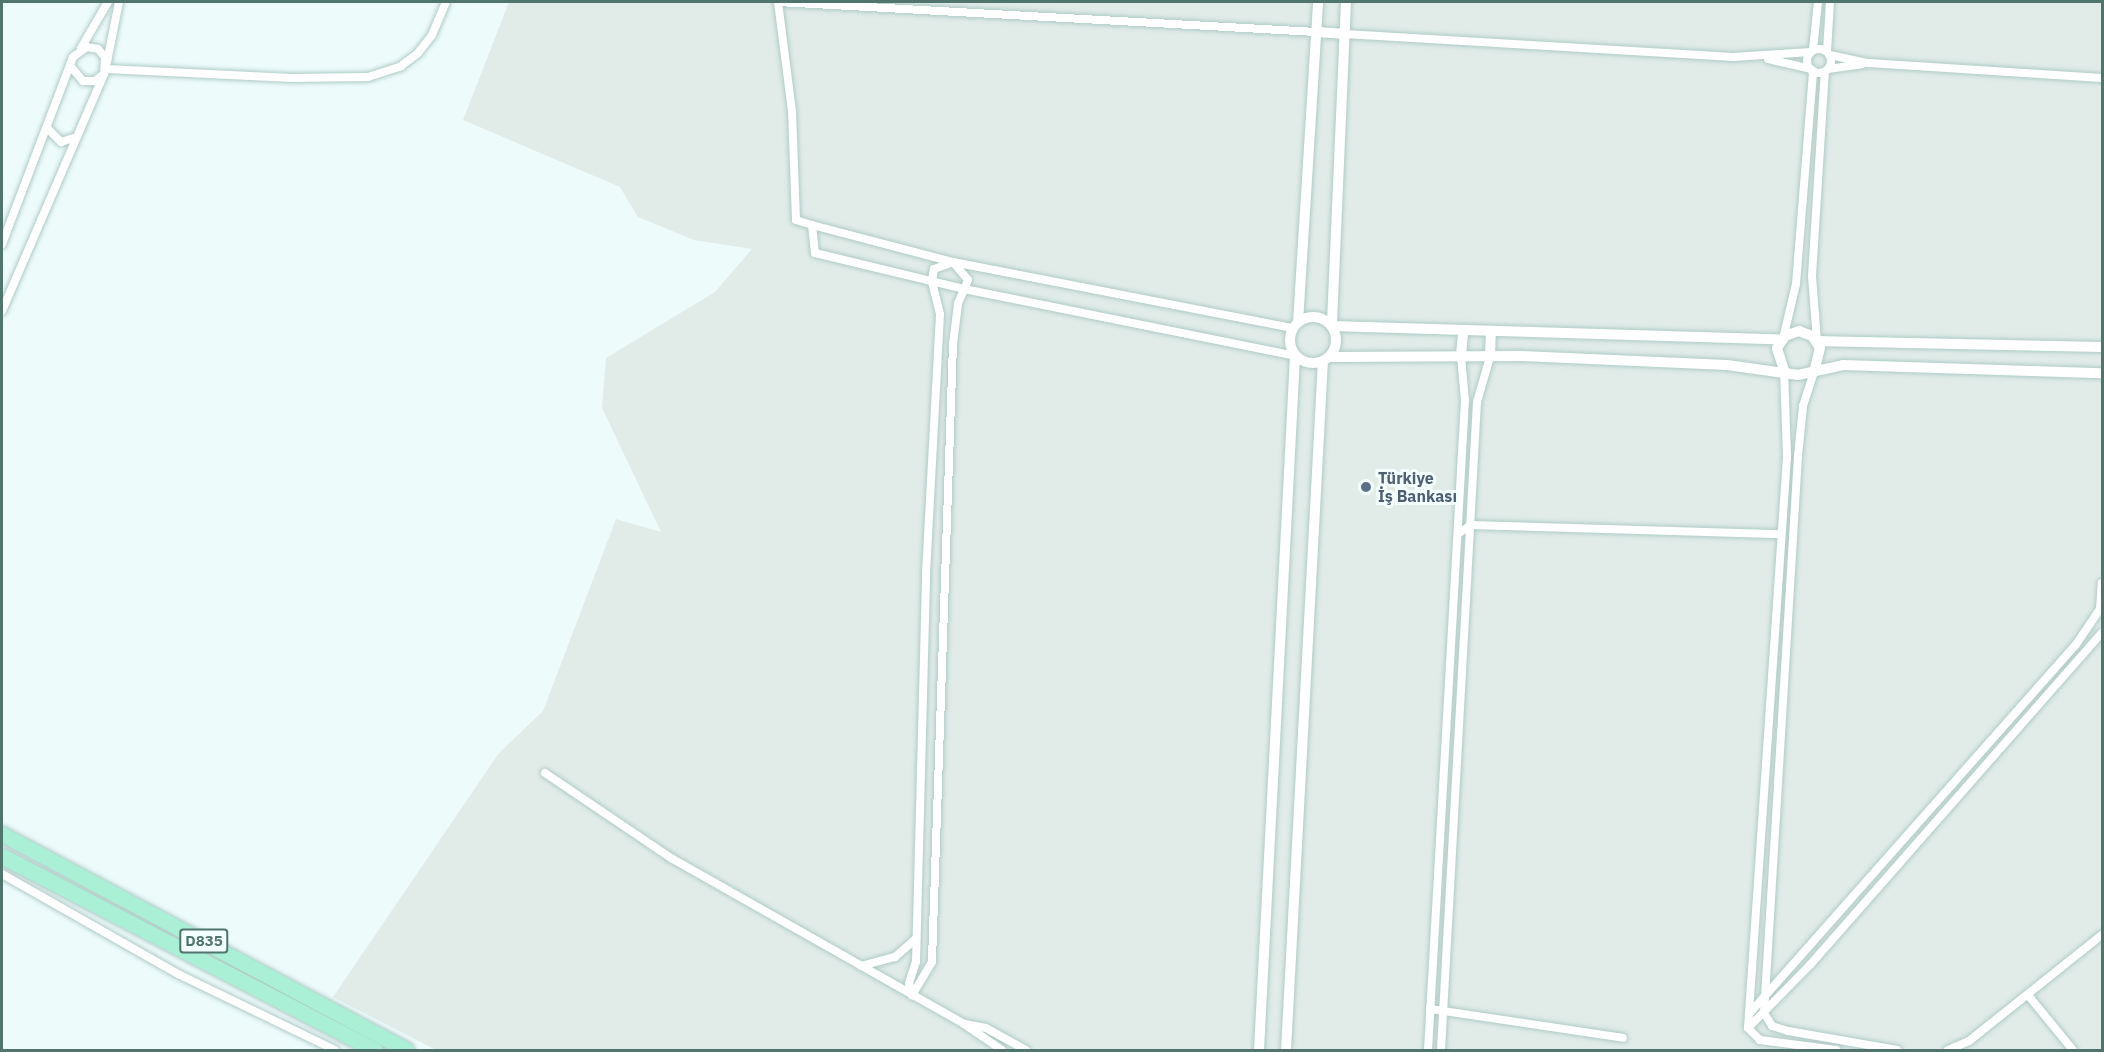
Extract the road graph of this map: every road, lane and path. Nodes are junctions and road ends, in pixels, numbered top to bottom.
1 (108, 2) edge
2 (119, 2) edge
3 (446, 2) edge
4 (778, 2) edge
5 (1318, 2) edge
6 (1346, 2) edge
7 (1818, 2) edge
8 (1830, 2) edge
9 (1317, 32) junction
10 (1345, 34) junction
11 (81, 48) junction
12 (1812, 51) junction
13 (1828, 53) junction
14 (1761, 57) junction
15 (1869, 63) junction
16 (72, 68) junction
17 (106, 69) junction
18 (1812, 70) junction
19 (1827, 70) junction
20 (2103, 73) edge
21 (2090, 76) junction
22 (2103, 78) edge
23 (47, 128) junction
24 (73, 138) junction
25 (812, 225) junction
26 (2, 244) edge
27 (953, 262) junction
28 (932, 281) junction
29 (964, 289) junction
30 (2, 311) edge
31 (1295, 325) junction
32 (1332, 326) junction
33 (1463, 331) junction
34 (1491, 331) junction
35 (1782, 339) junction
36 (1817, 341) junction
37 (2103, 347) edge
38 (1295, 356) junction
39 (1461, 356) junction
40 (1490, 357) junction
41 (1326, 359) junction
42 (1815, 368) junction
43 (1784, 370) junction
44 (2103, 373) edge
45 (1471, 525) junction
46 (1458, 534) junction
47 (1781, 534) junction
48 (2103, 583) edge
49 (2102, 597) edge
50 (2103, 633) edge
51 (1452, 635) junction
52 (1464, 636) junction
53 (545, 773) dead end
54 (1444, 775) junction
55 (1456, 776) junction
56 (2, 834) edge
57 (2, 856) edge
58 (2, 874) edge
59 (2103, 935) edge
60 (916, 939) junction
61 (861, 966) junction
62 (912, 995) junction
63 (2028, 995) junction
64 (1763, 998) junction
65 (1430, 1009) junction
66 (1442, 1009) junction
67 (1764, 1013) junction
68 (1748, 1016) junction
69 (1758, 1022) junction
70 (964, 1024) junction
71 (1772, 1026) junction
72 (1748, 1028) junction
73 (1623, 1038) dead end
74 (335, 1050) edge
75 (375, 1050) edge
76 (406, 1050) edge
77 (1002, 1050) edge
78 (1026, 1050) edge
79 (1259, 1050) edge
80 (1286, 1050) edge
81 (1428, 1050) edge
82 (1441, 1050) edge
83 (1836, 1050) edge
84 (1897, 1050) edge
85 (1948, 1050) edge
86 (2073, 1050) edge

1 - 11 street
2 - 17 street
3 - 17 street
4 - 9 street
4 - 25 street
5 - 9 street
6 - 10 street
7 - 12 street
8 - 13 street
9 - 10 street
9 - 31 street
10 - 14 street
10 - 32 street
11 - 16 street
11 - 17 street
12 - 13 street
12 - 14 street
12 - 18 street
13 - 15 street
13 - 19 street
14 - 18 street
15 - 19 street
15 - 21 street
16 - 17 street
16 - 23 street
17 - 24 street
18 - 19 street
18 - 35 street
19 - 36 street
20 - 21 street
21 - 22 street
23 - 24 street
23 - 26 street
24 - 30 street
25 - 27 street
25 - 28 street
27 - 28 street
27 - 29 street
27 - 31 street
28 - 29 street
28 - 60 street
29 - 38 street
29 - 62 street
31 - 32 street
31 - 38 street
32 - 33 street
32 - 41 street
33 - 34 street
33 - 39 street
34 - 35 street
34 - 40 street
35 - 36 street
35 - 43 street
36 - 37 street
36 - 42 street
38 - 41 street
38 - 79 street
39 - 40 street
39 - 41 street
39 - 46 street
40 - 43 street
40 - 45 street
41 - 80 street
42 - 43 street
42 - 44 street
42 - 64 street
43 - 47 street
45 - 46 street
45 - 47 street
45 - 52 street
46 - 51 street
47 - 68 street
48 - 49 street
49 - 64 street
50 - 67 street
51 - 52 street
51 - 54 street
52 - 55 street
53 - 61 street
54 - 55 street
54 - 65 street
55 - 66 street
56 - 76 highway, D835
57 - 75 highway, D835
58 - 74 street
59 - 63 street
60 - 61 street
60 - 62 street
61 - 62 street
62 - 70 street
63 - 85 street
63 - 86 street
64 - 67 street
64 - 68 street
65 - 66 street
65 - 81 street
66 - 73 street
66 - 82 street
67 - 69 street
67 - 71 street
68 - 72 street
69 - 71 street
69 - 72 street
70 - 77 street
70 - 78 street
71 - 84 street
72 - 83 street

